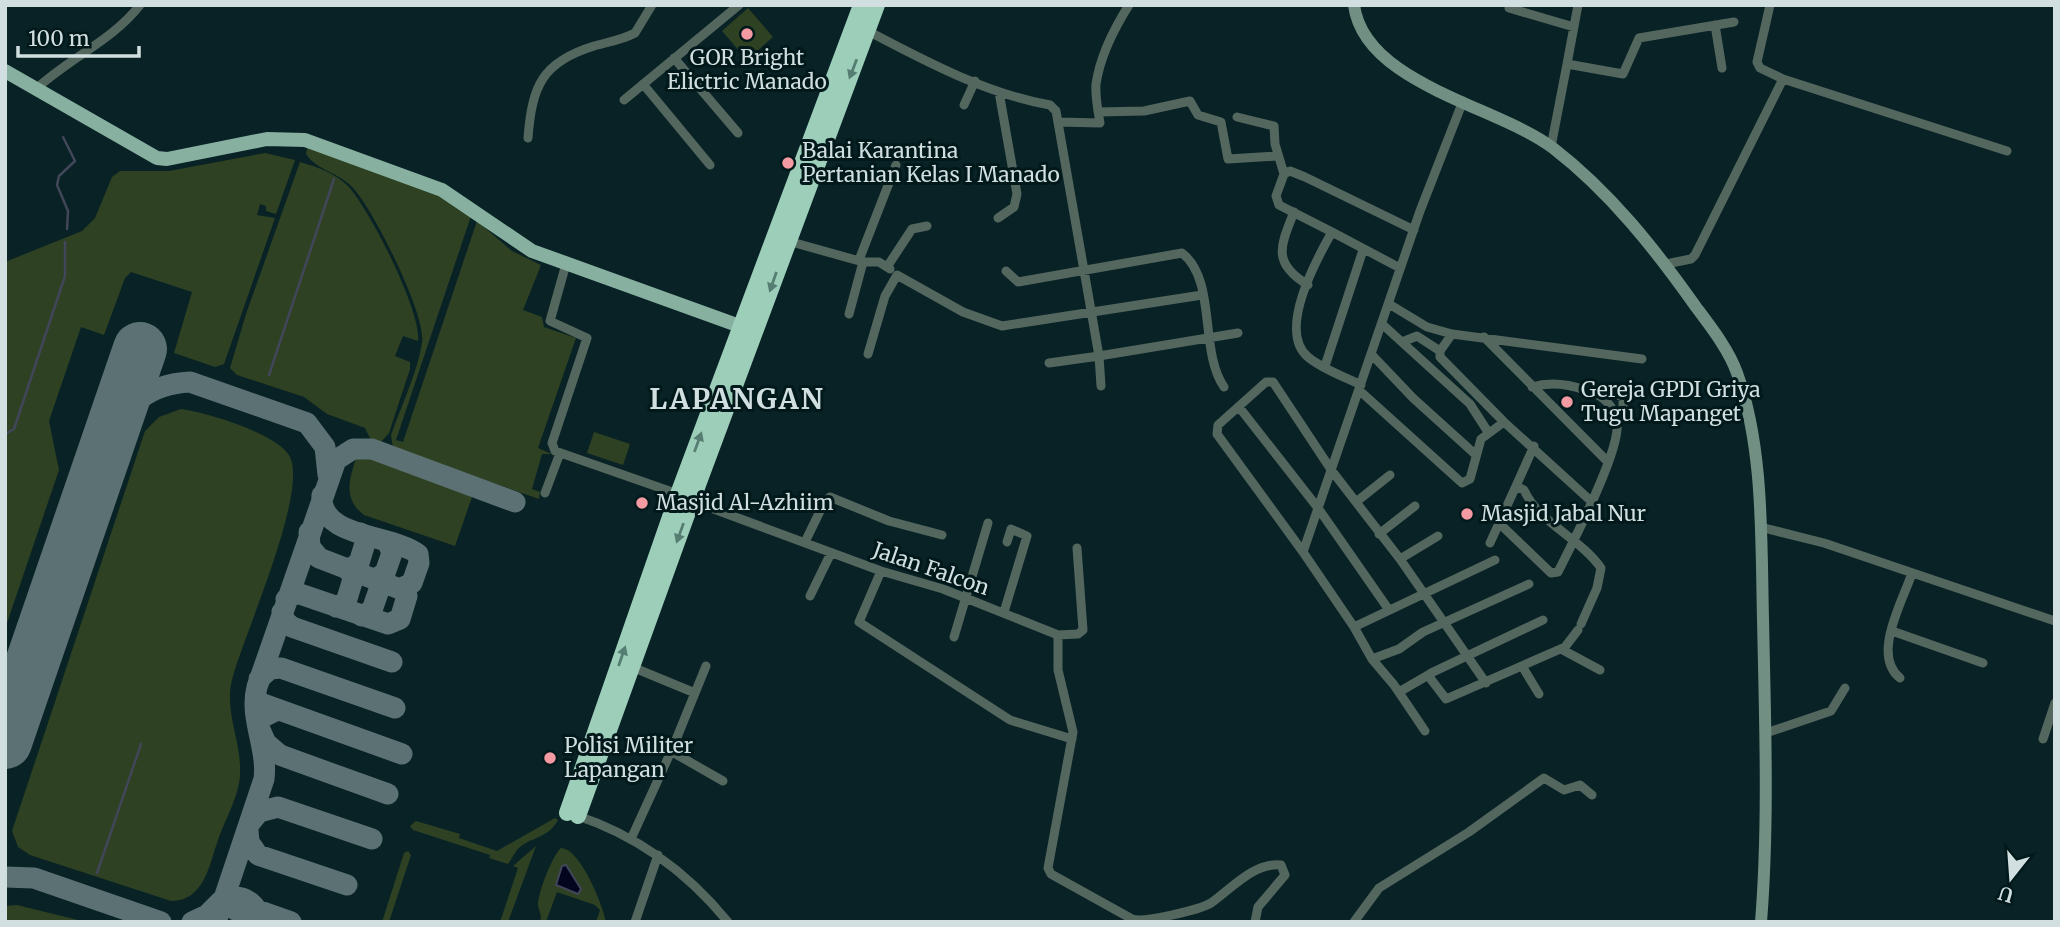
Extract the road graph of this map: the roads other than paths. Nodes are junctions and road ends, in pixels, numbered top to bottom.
1 (140, 5) edge
2 (653, 5) edge
3 (739, 5) edge
4 (861, 5) edge
5 (877, 5) edge
6 (1129, 5) edge
7 (1354, 5) edge
8 (1578, 5) edge
9 (1770, 5) edge
10 (1509, 8) dead end
11 (1734, 22) dead end
12 (1715, 25) junction
13 (1574, 27) junction
14 (868, 31) junction
15 (674, 58) junction
16 (1567, 64) junction
17 (1722, 68) dead end
18 (5, 71) edge
19 (1783, 79) junction
20 (975, 81) junction
21 (643, 84) junction
22 (36, 89) junction
23 (999, 92) junction
24 (624, 100) dead end
25 (1463, 101) junction
26 (964, 105) dead end
27 (1098, 112) junction
28 (1237, 117) dead end
29 (1059, 122) junction
30 (738, 133) dead end
31 (528, 138) dead end
32 (1551, 147) junction
33 (2007, 151) dead end
34 (1278, 156) junction
35 (710, 165) dead end
36 (896, 165) dead end
37 (808, 168) junction
38 (1284, 174) junction
39 (1294, 212) junction
40 (998, 218) dead end
41 (927, 226) dead end
42 (1414, 230) junction
43 (1332, 232) junction
44 (788, 241) junction
45 (1363, 250) junction
46 (861, 261) junction
47 (566, 264) junction
48 (1666, 264) junction
49 (887, 267) junction
50 (1400, 268) junction
51 (1084, 270) junction
52 (1006, 271) dead end
53 (897, 275) junction
54 (1308, 285) junction
55 (1202, 295) junction
56 (1389, 304) junction
57 (849, 314) dead end
58 (1092, 314) junction
59 (1382, 324) junction
60 (1427, 327) junction
61 (748, 329) junction
62 (1238, 333) dead end
63 (1452, 334) junction
64 (1417, 337) junction
65 (1484, 337) junction
66 (1209, 338) junction
67 (1402, 342) junction
68 (1440, 351) junction
69 (868, 354) dead end
70 (1099, 356) junction
71 (1373, 356) junction
72 (1642, 359) dead end
73 (1049, 363) dead end
74 (1325, 366) junction
75 (1101, 386) dead end
76 (1224, 387) dead end
77 (1532, 387) junction
78 (1361, 388) junction
79 (1595, 393) junction
80 (1239, 407) junction
81 (1616, 419) junction
82 (1504, 422) junction
83 (1488, 432) junction
84 (1534, 446) junction
85 (560, 453) junction
86 (1476, 455) junction
87 (1607, 461) junction
88 (1330, 467) junction
89 (1390, 475) dead end
90 (1516, 486) junction
91 (545, 494) dead end
92 (685, 498) junction
93 (1356, 502) junction
94 (1592, 502) junction
95 (1317, 506) junction
96 (1415, 506) dead end
97 (988, 523) dead end
98 (1499, 523) junction
99 (1760, 527) junction
100 (1379, 534) junction
101 (942, 535) dead end
102 (1438, 536) dead end
103 (1574, 540) junction
104 (805, 542) junction
105 (1007, 542) dead end
106 (1490, 543) dead end
107 (1077, 548) dead end
108 (831, 552) junction
109 (1303, 552) junction
110 (1400, 559) junction
111 (1495, 560) dead end
112 (881, 571) junction
113 (1912, 573) junction
114 (1529, 584) dead end
115 (1424, 594) junction
116 (810, 596) dead end
117 (964, 598) junction
118 (1389, 610) junction
119 (1004, 612) junction
120 (1543, 620) dead end
121 (2055, 621) edge
122 (1443, 623) junction
123 (1354, 626) junction
124 (1892, 631) junction
125 (1058, 635) junction
126 (954, 637) dead end
127 (1561, 649) junction
128 (1465, 656) junction
129 (1372, 659) junction
130 (1983, 663) dead end
131 (706, 666) dead end
132 (1522, 666) junction
133 (632, 667) junction
134 (1600, 670) dead end
135 (1430, 674) junction
136 (1900, 678) dead end
137 (1486, 683) junction
138 (1845, 688) dead end
139 (1399, 692) junction
140 (695, 693) junction
141 (1539, 694) dead end
142 (2055, 703) edge
143 (1425, 731) dead end
144 (1766, 733) junction
145 (1072, 739) junction
146 (2043, 739) dead end
147 (673, 747) junction
148 (723, 781) dead end
149 (1592, 795) dead end
150 (573, 815) junction
151 (631, 839) junction
152 (658, 855) junction
153 (635, 922) edge
154 (729, 922) edge
155 (1255, 922) edge
156 (1354, 922) edge
157 (1761, 922) edge

1 - 22 street
2 - 31 street
3 - 15 street
4 - 37 highway
5 - 14 highway
6 - 27 street
7 - 25 main road
8 - 13 street
9 - 19 street
10 - 13 street
11 - 12 street
12 - 16 street
12 - 17 street
13 - 16 street
14 - 20 street
14 -> 37 highway
15 - 21 street
15 - 30 street
16 - 32 street
18 - 22 main road
19 - 33 street
19 - 48 street
20 - 23 street
20 - 26 street
21 - 24 street
21 - 35 street
22 - 47 main road
23 - 29 street
23 - 40 street
25 - 32 main road
25 - 42 street
27 - 29 street
27 - 34 street
28 - 34 street
29 - 51 street
32 - 48 main road
34 - 38 street
36 - 46 street
37 - 44 highway
37 - 61 highway
38 - 39 street
38 - 42 street
39 - 43 street
39 - 54 street
41 - 49 street
42 - 50 street
43 - 45 street
43 - 54 street
44 - 46 street
44 -> 61 highway
45 - 50 street
45 - 74 street
46 - 49 street
46 - 57 street
47 - 61 main road
47 - 85 street
48 - 99 main road
49 - 53 street
50 - 56 street
51 - 52 street
51 - 55 street
51 - 58 street
53 - 58 street
53 - 69 street
54 - 74 street
55 - 58 street
55 - 66 street
56 - 59 street
56 - 60 street
58 - 70 street
59 - 67 street
59 - 71 street
60 - 63 street
60 - 64 street
61 - 92 highway
62 - 66 street
63 - 65 street
63 - 68 street
64 - 67 street
64 - 68 street
65 - 72 street
65 - 77 street
66 - 70 street
66 - 76 street
67 - 83 street
68 - 82 street
70 - 73 street
70 - 75 street
71 - 78 street
71 - 86 street
74 - 78 street
77 - 79 street
77 - 87 street
78 - 86 street
78 - 88 street
79 - 81 street
79 - 81 street
80 - 88 street
80 - 95 street
80 - 109 street
81 - 87 street
82 - 83 street
82 - 84 street
83 - 86 street
84 - 90 street
84 - 94 street
85 - 91 street
85 - 92 street, Jalan Falcon
87 - 94 street
88 - 93 street
88 - 95 street
89 - 93 street
90 - 98 street
90 - 103 street
92 - 104 street, Jalan Falcon
92 -> 133 highway
150 -> 92 highway
93 - 100 street
94 - 103 street
95 - 109 street
95 - 118 street
96 - 100 street
97 - 117 street
98 - 103 street
98 - 106 street
99 - 113 street
99 - 144 main road
100 - 110 street
101 - 104 street
102 - 110 street
103 - 127 street
104 - 108 street, Jalan Falcon
105 - 119 street
107 - 125 street
108 - 112 street, Jalan Falcon
108 - 116 street
109 - 123 street
110 - 115 street
111 - 115 street
112 - 117 street, Jalan Falcon
112 - 145 street
113 - 121 street
113 - 124 street
114 - 122 street
115 - 118 street
115 - 122 street
117 - 119 street, Jalan Falcon
117 - 126 street
118 - 123 street
119 - 125 street, Jalan Falcon
120 - 128 street
122 - 128 street
122 - 129 street
123 - 129 street
124 - 130 street
124 - 136 street
125 - 145 street
127 - 132 street
127 - 134 street
128 - 135 street
128 - 137 street
129 - 139 street
131 - 140 street
132 - 137 street
132 - 141 street
133 - 140 street
133 - 150 highway
135 - 137 street
135 - 139 street
138 - 144 street
139 - 143 street
140 - 147 street
142 - 146 street
144 - 157 main road
145 - 155 street
147 - 148 street
147 - 151 street
149 - 156 street
150 - 151 street
151 - 152 street
152 - 153 street
152 - 154 street

